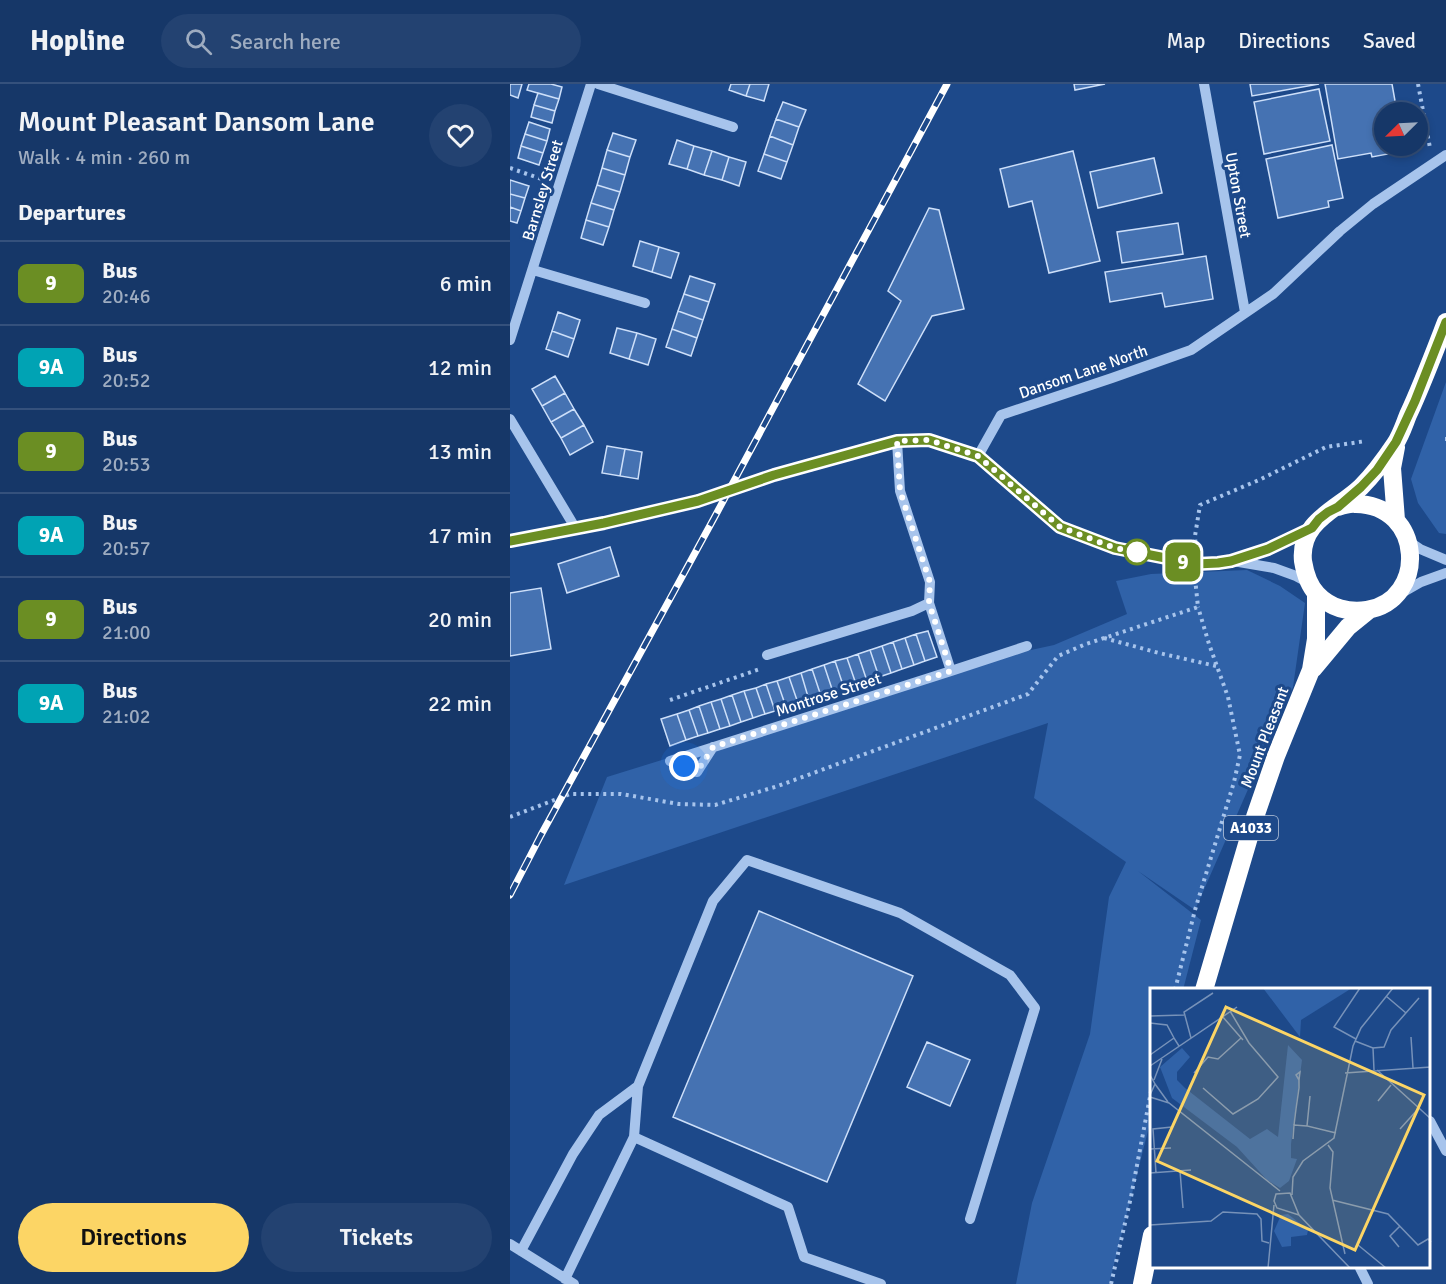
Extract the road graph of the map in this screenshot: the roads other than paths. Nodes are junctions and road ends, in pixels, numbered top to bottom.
1 (591, 84) edge
2 (598, 84) edge
3 (1204, 84) edge
4 (733, 127) dead end
5 (1446, 156) edge
6 (533, 270) junction
7 (645, 303) dead end
8 (1245, 312) junction
9 (1446, 322) edge
10 (510, 340) edge
11 (510, 419) edge
12 (897, 441) junction
13 (1396, 442) junction
14 (978, 456) junction
15 (1338, 507) junction
16 (1396, 520) junction
17 (1312, 528) junction
18 (576, 529) junction
19 (1408, 540) junction
20 (510, 541) edge
21 (1446, 560) edge
22 (1231, 561) junction
23 (1446, 573) edge
24 (1313, 589) junction
25 (1392, 598) junction
26 (929, 603) junction
27 (1370, 610) junction
28 (1027, 646) dead end
29 (767, 655) road end
30 (1311, 670) junction
31 (951, 671) junction
32 (713, 747) dead end
33 (1205, 988) edge
34 (638, 1086) junction
35 (1431, 1123) edge
36 (634, 1137) junction
37 (1445, 1148) edge
38 (970, 1219) dead end
39 (510, 1244) edge
40 (1150, 1245) edge
41 (521, 1251) junction
42 (1360, 1269) edge
43 (570, 1281) edge
44 (881, 1284) edge
45 (1142, 1284) edge
46 (1368, 1284) edge

1 - 6 street, Barnsley Street
2 - 4 street
3 - 8 street, Upton Street
5 - 8 street, Dansom Lane North
6 - 7 street
6 - 10 street, Barnsley Street
8 - 14 street, Dansom Lane North
9 - 13 highway, A1033
11 - 18 street
12 - 14 street
12 - 18 street
12 - 26 street
13 - 15 highway, A1033
13 - 16 highway, A1033
14 - 22 street
15 - 16 highway, A1033
15 - 17 highway, A1033
16 - 19 highway, A1033
17 - 22 street
17 - 24 highway, A1033
18 - 20 street
19 - 21 street
19 - 25 highway, A1033
22 - 24 street
23 - 25 street
24 - 27 highway
24 - 30 highway, A1033
25 - 27 highway, A1033
26 - 29 street
26 - 31 street
27 - 30 highway, A1033
28 - 31 street, Montrose Street
30 - 33 highway, Mount Pleasant / A1033
31 - 32 street, Montrose Street
34 - 36 street
34 - 38 street
34 - 41 street
35 - 37 street
36 - 43 street
36 - 44 street
39 - 41 street
40 - 45 highway
41 - 43 street
42 - 46 street

